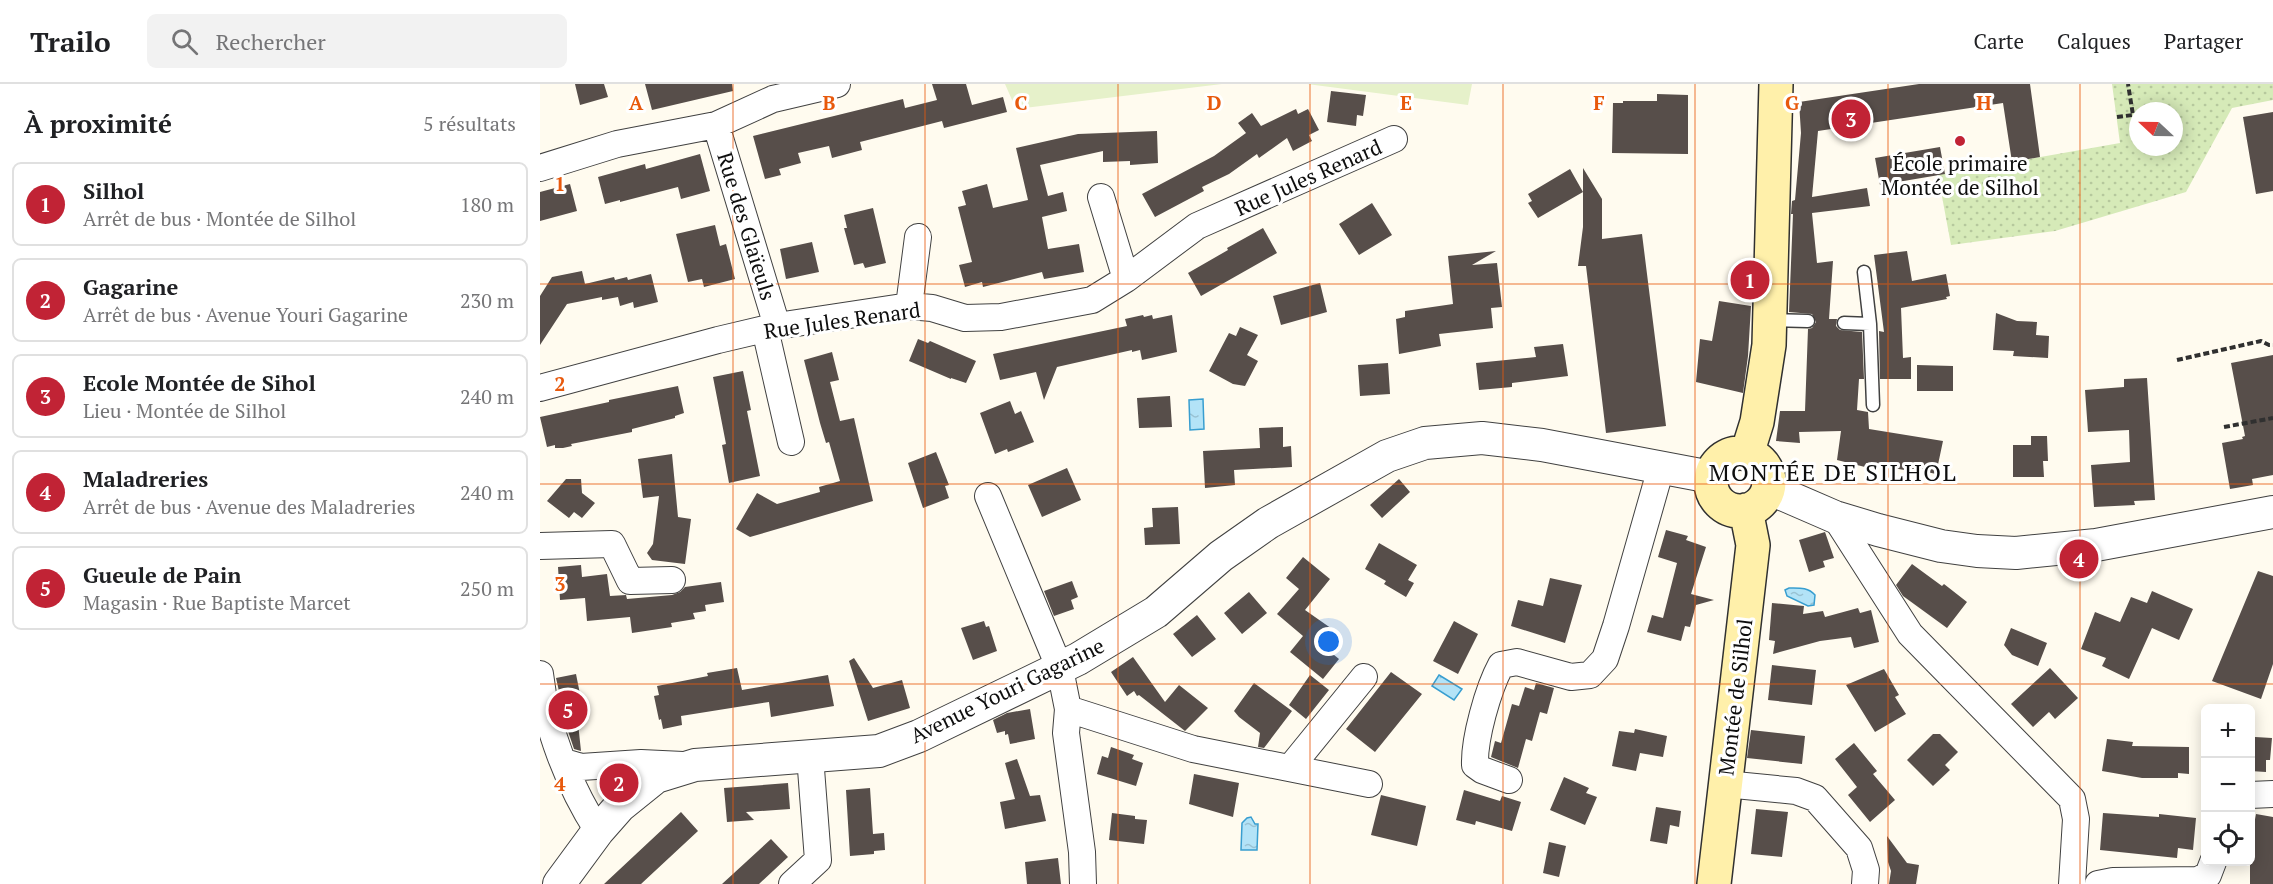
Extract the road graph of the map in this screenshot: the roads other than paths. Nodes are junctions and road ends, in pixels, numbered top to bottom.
1 (837, 84) edge
2 (1776, 84) edge
3 (772, 92) edge
4 (716, 125) junction
5 (1394, 139) dead end
6 (540, 168) edge
7 (1101, 198) dead end
8 (918, 237) dead end
9 (1864, 272) dead end
10 (1126, 279) junction
11 (909, 306) junction
12 (1770, 320) junction
13 (1808, 321) dead end
14 (1844, 323) dead end
15 (1870, 324) junction
16 (771, 328) junction
17 (540, 388) edge
18 (1873, 405) dead end
19 (791, 442) dead end
20 (1747, 454) junction
21 (1661, 468) junction
22 (1711, 477) junction
23 (988, 496) dead end
24 (1757, 499) junction
25 (2273, 512) edge
26 (1835, 517) junction
27 (540, 546) edge
28 (672, 580) dead end
29 (1060, 669) junction
30 (540, 674) edge
31 (1364, 677) dead end
32 (1068, 709) junction
33 (810, 756) junction
34 (564, 762) junction
35 (695, 765) junction
36 (1290, 768) junction
37 (1509, 780) dead end
38 (1369, 784) dead end
39 (1725, 784) junction
40 (2273, 794) edge
41 (2255, 795) edge
42 (598, 831) junction
43 (2203, 875) edge
44 (559, 884) edge
45 (792, 884) edge
46 (1083, 884) edge
47 (1713, 884) edge
48 (1865, 884) edge
49 (2072, 884) edge
50 (2098, 884) edge

1 - 3 street
2 - 12 main road
3 - 4 street
4 - 6 street
4 - 16 street, Rue des Glaïeuls
5 - 10 street, Rue Jules Renard
7 - 10 street
8 - 11 street
9 - 15 lane
10 - 11 street, Rue Jules Renard
11 - 16 street, Rue Jules Renard
12 - 13 lane
12 - 20 main road
14 - 15 lane
15 - 18 lane
16 - 17 street, Rue Jules Renard
16 - 19 street, Rue des Glaïeuls
20 - 22 main road
20 - 24 main road
21 - 22 street, Avenue Youri Gagarine
21 - 29 street, Avenue Youri Gagarine
21 - 37 street
22 - 24 main road
23 - 29 street
24 - 26 street
24 - 39 main road, Montée de Silhol
25 - 26 street
26 - 49 street
27 - 28 street
29 - 32 street
29 - 33 street, Avenue Youri Gagarine
30 - 34 street
31 - 36 street
32 - 36 street, Avenue Youri Gagarine
32 - 46 street
33 - 35 street, Avenue Youri Gagarine
33 - 45 street
34 - 35 street
34 - 42 street
35 - 42 street, Avenue Youri Gagarine
36 - 38 street, Avenue Youri Gagarine
39 - 47 main road, Montée de Silhol
39 - 48 street
40 - 41 street
42 - 44 street, Avenue Youri Gagarine
43 - 50 street

